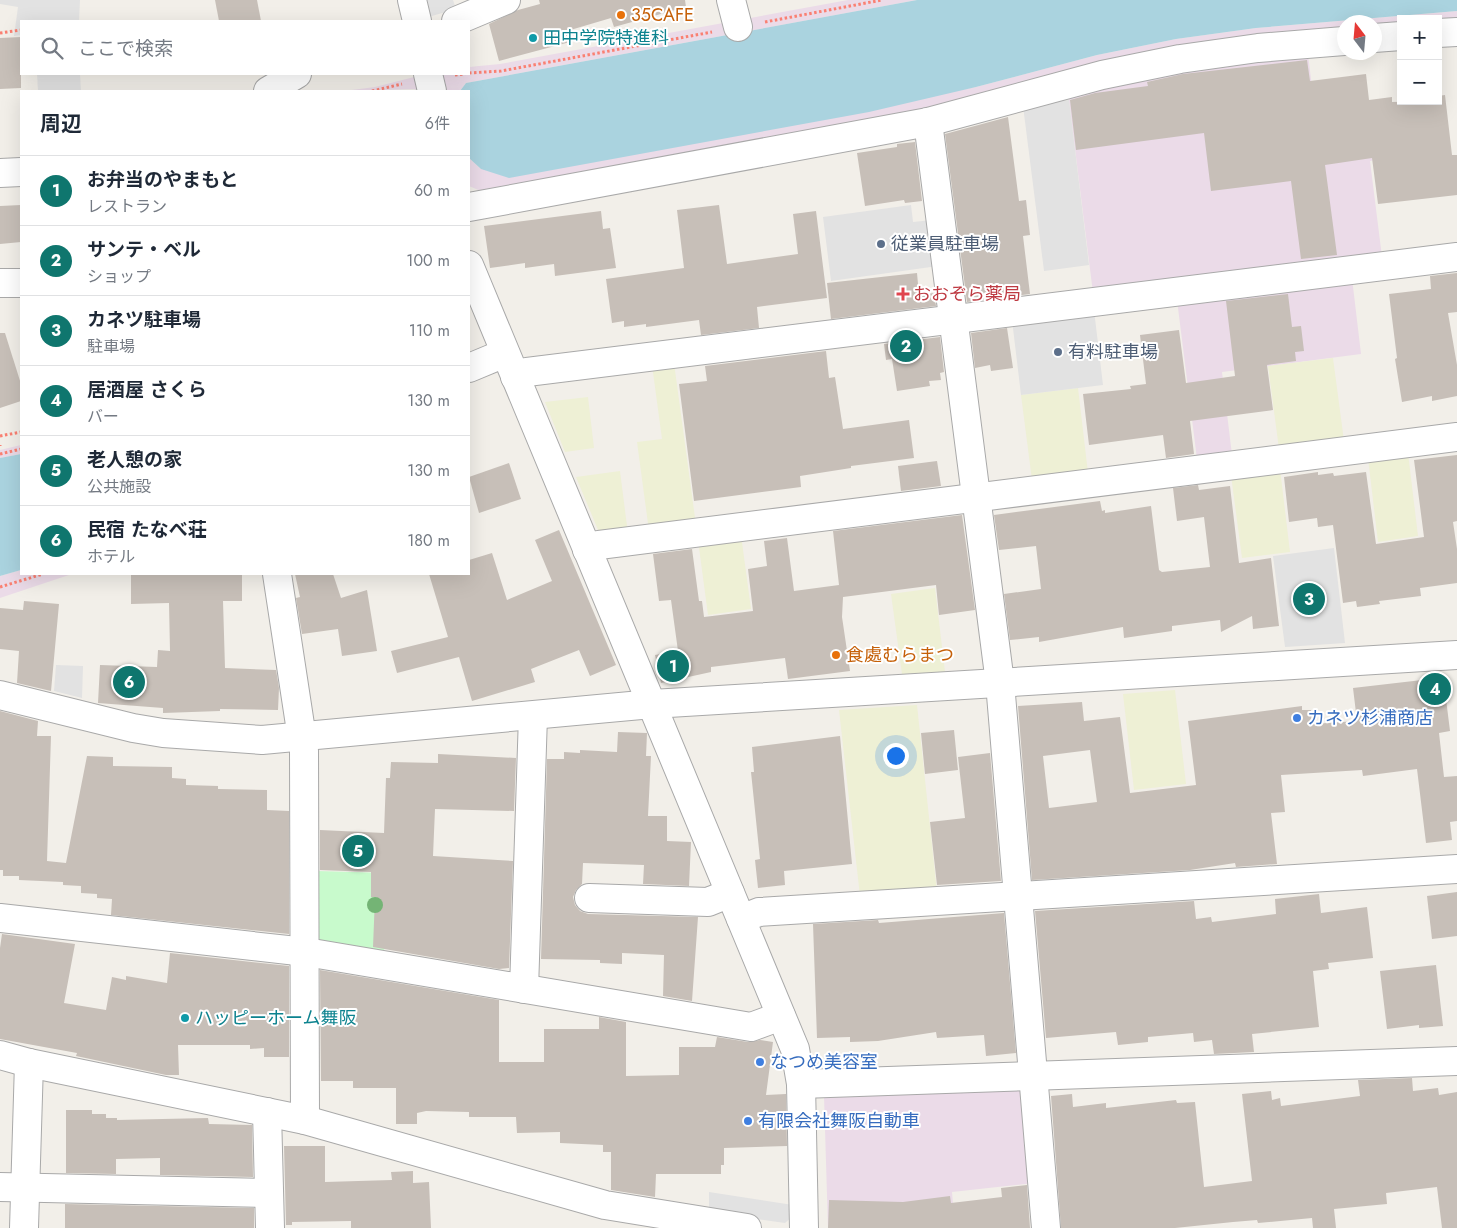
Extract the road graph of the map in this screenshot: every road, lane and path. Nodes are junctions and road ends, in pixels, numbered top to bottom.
1 (412, 0) edge
2 (506, 0) edge
3 (731, 0) edge
4 (882, 0) edge
5 (417, 20) edge
6 (458, 20) edge
7 (738, 27) junction
8 (20, 30) edge
9 (0, 32) edge
10 (1457, 32) edge
11 (1442, 33) edge
12 (1397, 36) edge
13 (1382, 37) edge
14 (1337, 42) edge
15 (470, 73) edge
16 (294, 75) edge
17 (428, 75) edge
18 (270, 90) edge
19 (432, 90) edge
20 (928, 122) junction
21 (20, 172) edge
22 (0, 173) edge
23 (470, 207) edge
24 (1457, 256) edge
25 (470, 267) edge
26 (20, 283) edge
27 (0, 284) edge
28 (953, 319) junction
29 (510, 365) junction
30 (470, 368) edge
31 (20, 432) edge
32 (0, 436) edge
33 (1457, 437) edge
34 (20, 449) edge
35 (0, 454) edge
36 (976, 498) junction
37 (587, 550) junction
38 (40, 575) edge
39 (277, 575) edge
40 (0, 587) edge
41 (1457, 655) edge
42 (1000, 683) junction
43 (0, 695) edge
44 (652, 704) junction
45 (533, 716) junction
46 (302, 738) junction
47 (1457, 869) edge
48 (730, 893) junction
49 (1018, 896) junction
50 (589, 898) dead end
51 (0, 918) edge
52 (741, 919) junction
53 (306, 952) junction
54 (524, 989) junction
55 (781, 1016) junction
56 (0, 1055) edge
57 (1457, 1061) edge
58 (29, 1063) junction
59 (1033, 1076) junction
60 (801, 1084) junction
61 (267, 1112) junction
62 (305, 1120) junction
63 (13, 1187) edge
64 (269, 1193) junction
65 (24, 1228) edge
66 (270, 1228) edge
67 (748, 1228) edge
68 (804, 1228) edge
69 (1046, 1228) edge

1 - 5 street
2 - 6 street
3 - 7 street
4 - 7 path
7 - 15 path
8 - 9 path
10 - 11 street
12 - 13 street
14 - 20 street
16 - 18 street
17 - 19 street
20 - 23 street
20 - 28 street
21 - 22 street
24 - 28 street
25 - 29 street
26 - 27 street
28 - 29 street
28 - 36 street
29 - 30 street
29 - 37 street
31 - 32 path
33 - 36 street
34 - 35 path
36 - 37 street
36 - 42 street
37 - 44 street
38 - 40 path
39 - 46 street
41 - 42 street
42 - 44 street
42 - 49 street
43 - 46 street
44 - 45 street
44 - 48 street
45 - 46 street
45 - 54 street
46 - 53 street
47 - 49 street
48 - 50 street
48 - 52 street
49 - 52 street
49 - 59 street
51 - 53 street
52 - 55 street
53 - 54 street
53 - 62 street
54 - 55 street
55 - 60 street
56 - 58 street
57 - 59 street
58 - 61 street
58 - 63 street
59 - 60 street
59 - 69 street
60 - 68 street
61 - 62 street
61 - 64 street
62 - 67 street
63 - 64 street
63 - 65 street
64 - 66 street

